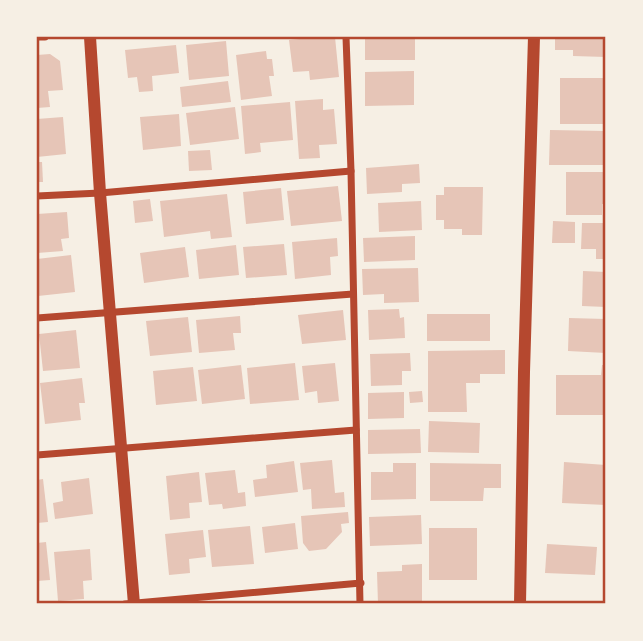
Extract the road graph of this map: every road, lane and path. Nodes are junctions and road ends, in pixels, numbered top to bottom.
1 (37, 37) edge
2 (45, 37) edge
3 (90, 37) edge
4 (346, 37) edge
5 (534, 37) edge
6 (351, 171) junction
7 (100, 192) junction
8 (37, 196) edge
9 (354, 294) junction
10 (110, 313) junction
11 (37, 318) edge
12 (356, 430) junction
13 (122, 448) junction
14 (37, 455) edge
15 (360, 583) junction
16 (125, 604) edge
17 (134, 604) edge
18 (360, 604) edge
19 (520, 604) edge

1 - 2 street
3 - 7 street
4 - 6 street
5 - 19 street
6 - 7 street
6 - 9 street
7 - 8 street
7 - 10 street
9 - 10 street
9 - 12 street
10 - 11 street
10 - 13 street
12 - 13 street
12 - 15 street
13 - 14 street
13 - 17 street
15 - 17 street
15 - 18 street
16 - 17 street

